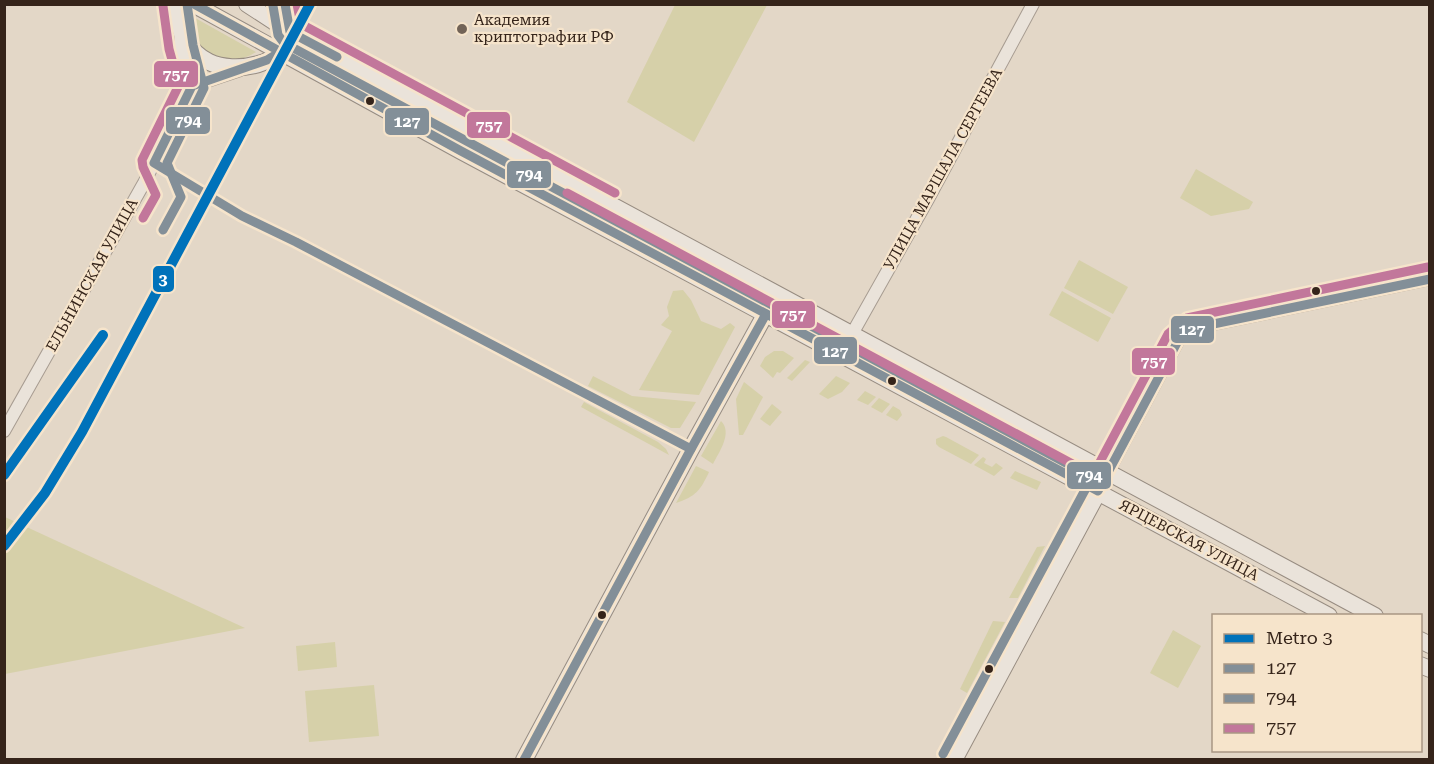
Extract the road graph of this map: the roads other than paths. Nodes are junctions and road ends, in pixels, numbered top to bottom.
1 (175, 4) edge
2 (193, 4) edge
3 (247, 4) edge
4 (285, 4) edge
5 (1033, 4) edge
6 (180, 30) junction
7 (290, 32) junction
8 (280, 52) junction
9 (248, 67) junction
10 (192, 86) junction
11 (1430, 279) edge
12 (777, 294) junction
13 (766, 314) junction
14 (852, 334) junction
15 (4, 431) edge
16 (1108, 472) junction
17 (1098, 491) junction
18 (1327, 614) edge
19 (1373, 614) edge
20 (524, 759) edge
21 (954, 759) edge

1 - 6 main road
2 - 8 main road, ЯРЦЕВСКАЯ УЛИЦА
3 - 7 main road, ЯРЦЕВСКАЯ УЛИЦА
4 - 7 main road
5 - 14 street, УЛИЦА МАРШАЛА СЕРГЕЕВА
6 - 9 main road
6 - 10 street
7 - 8 main road
7 - 12 main road, ЯРЦЕВСКАЯ УЛИЦА
8 - 9 main road
8 - 13 main road, ЯРЦЕВСКАЯ УЛИЦА
9 - 10 street
10 - 15 street, ЕЛЬНИНСКАЯ УЛИЦА
11 - 16 street
12 - 13 main road
12 - 14 main road, ЯРЦЕВСКАЯ УЛИЦА
13 - 17 main road, ЯРЦЕВСКАЯ УЛИЦА
13 - 20 main road
14 - 16 main road, ЯРЦЕВСКАЯ УЛИЦА
16 - 17 main road
16 - 19 main road, ЯРЦЕВСКАЯ УЛИЦА
17 - 18 main road, ЯРЦЕВСКАЯ УЛИЦА
17 - 21 main road

